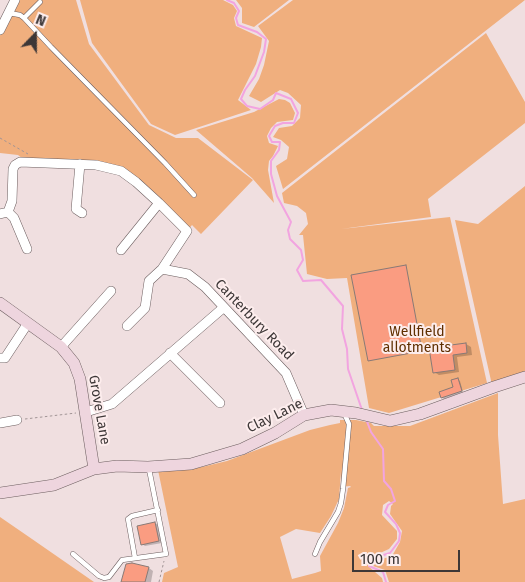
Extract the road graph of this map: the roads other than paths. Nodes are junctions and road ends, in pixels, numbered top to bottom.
1 (15, 0) edge
2 (40, 2) dead end
3 (9, 13) junction
4 (24, 18) junction
5 (0, 30) edge
6 (80, 164) junction
7 (194, 195) dead end
8 (159, 203) junction
9 (82, 212) dead end
10 (4, 213) edge
11 (27, 249) dead end
12 (121, 250) dead end
13 (162, 269) junction
14 (111, 291) dead end
15 (0, 303) edge
16 (223, 308) junction
17 (28, 323) junction
18 (127, 326) dead end
19 (62, 347) junction
20 (170, 353) junction
21 (0, 358) edge
22 (525, 378) edge
23 (220, 403) dead end
24 (86, 412) junction
25 (344, 412) junction
26 (304, 415) junction
27 (17, 420) road end
28 (0, 422) edge
29 (148, 468) junction
30 (94, 469) junction
31 (0, 493) edge
32 (158, 510) junction
33 (73, 554) dead end
34 (315, 554) dead end
35 (135, 558) junction

1 - 3 street
2 - 4 lane
3 - 4 lane
3 - 5 street
4 - 7 lane
6 - 8 street
6 - 9 street
6 - 10 street
8 - 12 street
8 - 13 street
10 - 11 street
13 - 16 street, Canterbury Road
13 - 18 street
14 - 19 street
15 - 17 street, Grove Lane
16 - 20 street
16 - 26 street, Canterbury Road
17 - 19 street, Grove Lane
17 - 21 street
19 - 24 street, Grove Lane
20 - 23 street
20 - 24 street
22 - 25 street, Clay Lane
24 - 30 street, Grove Lane
25 - 26 street, Clay Lane
25 - 34 lane
26 - 29 street, Clay Lane
27 - 28 street
29 - 30 street, Clay Lane
29 - 32 lane
30 - 31 street, Clay Lane
32 - 35 lane
32 - 35 lane
33 - 35 lane

